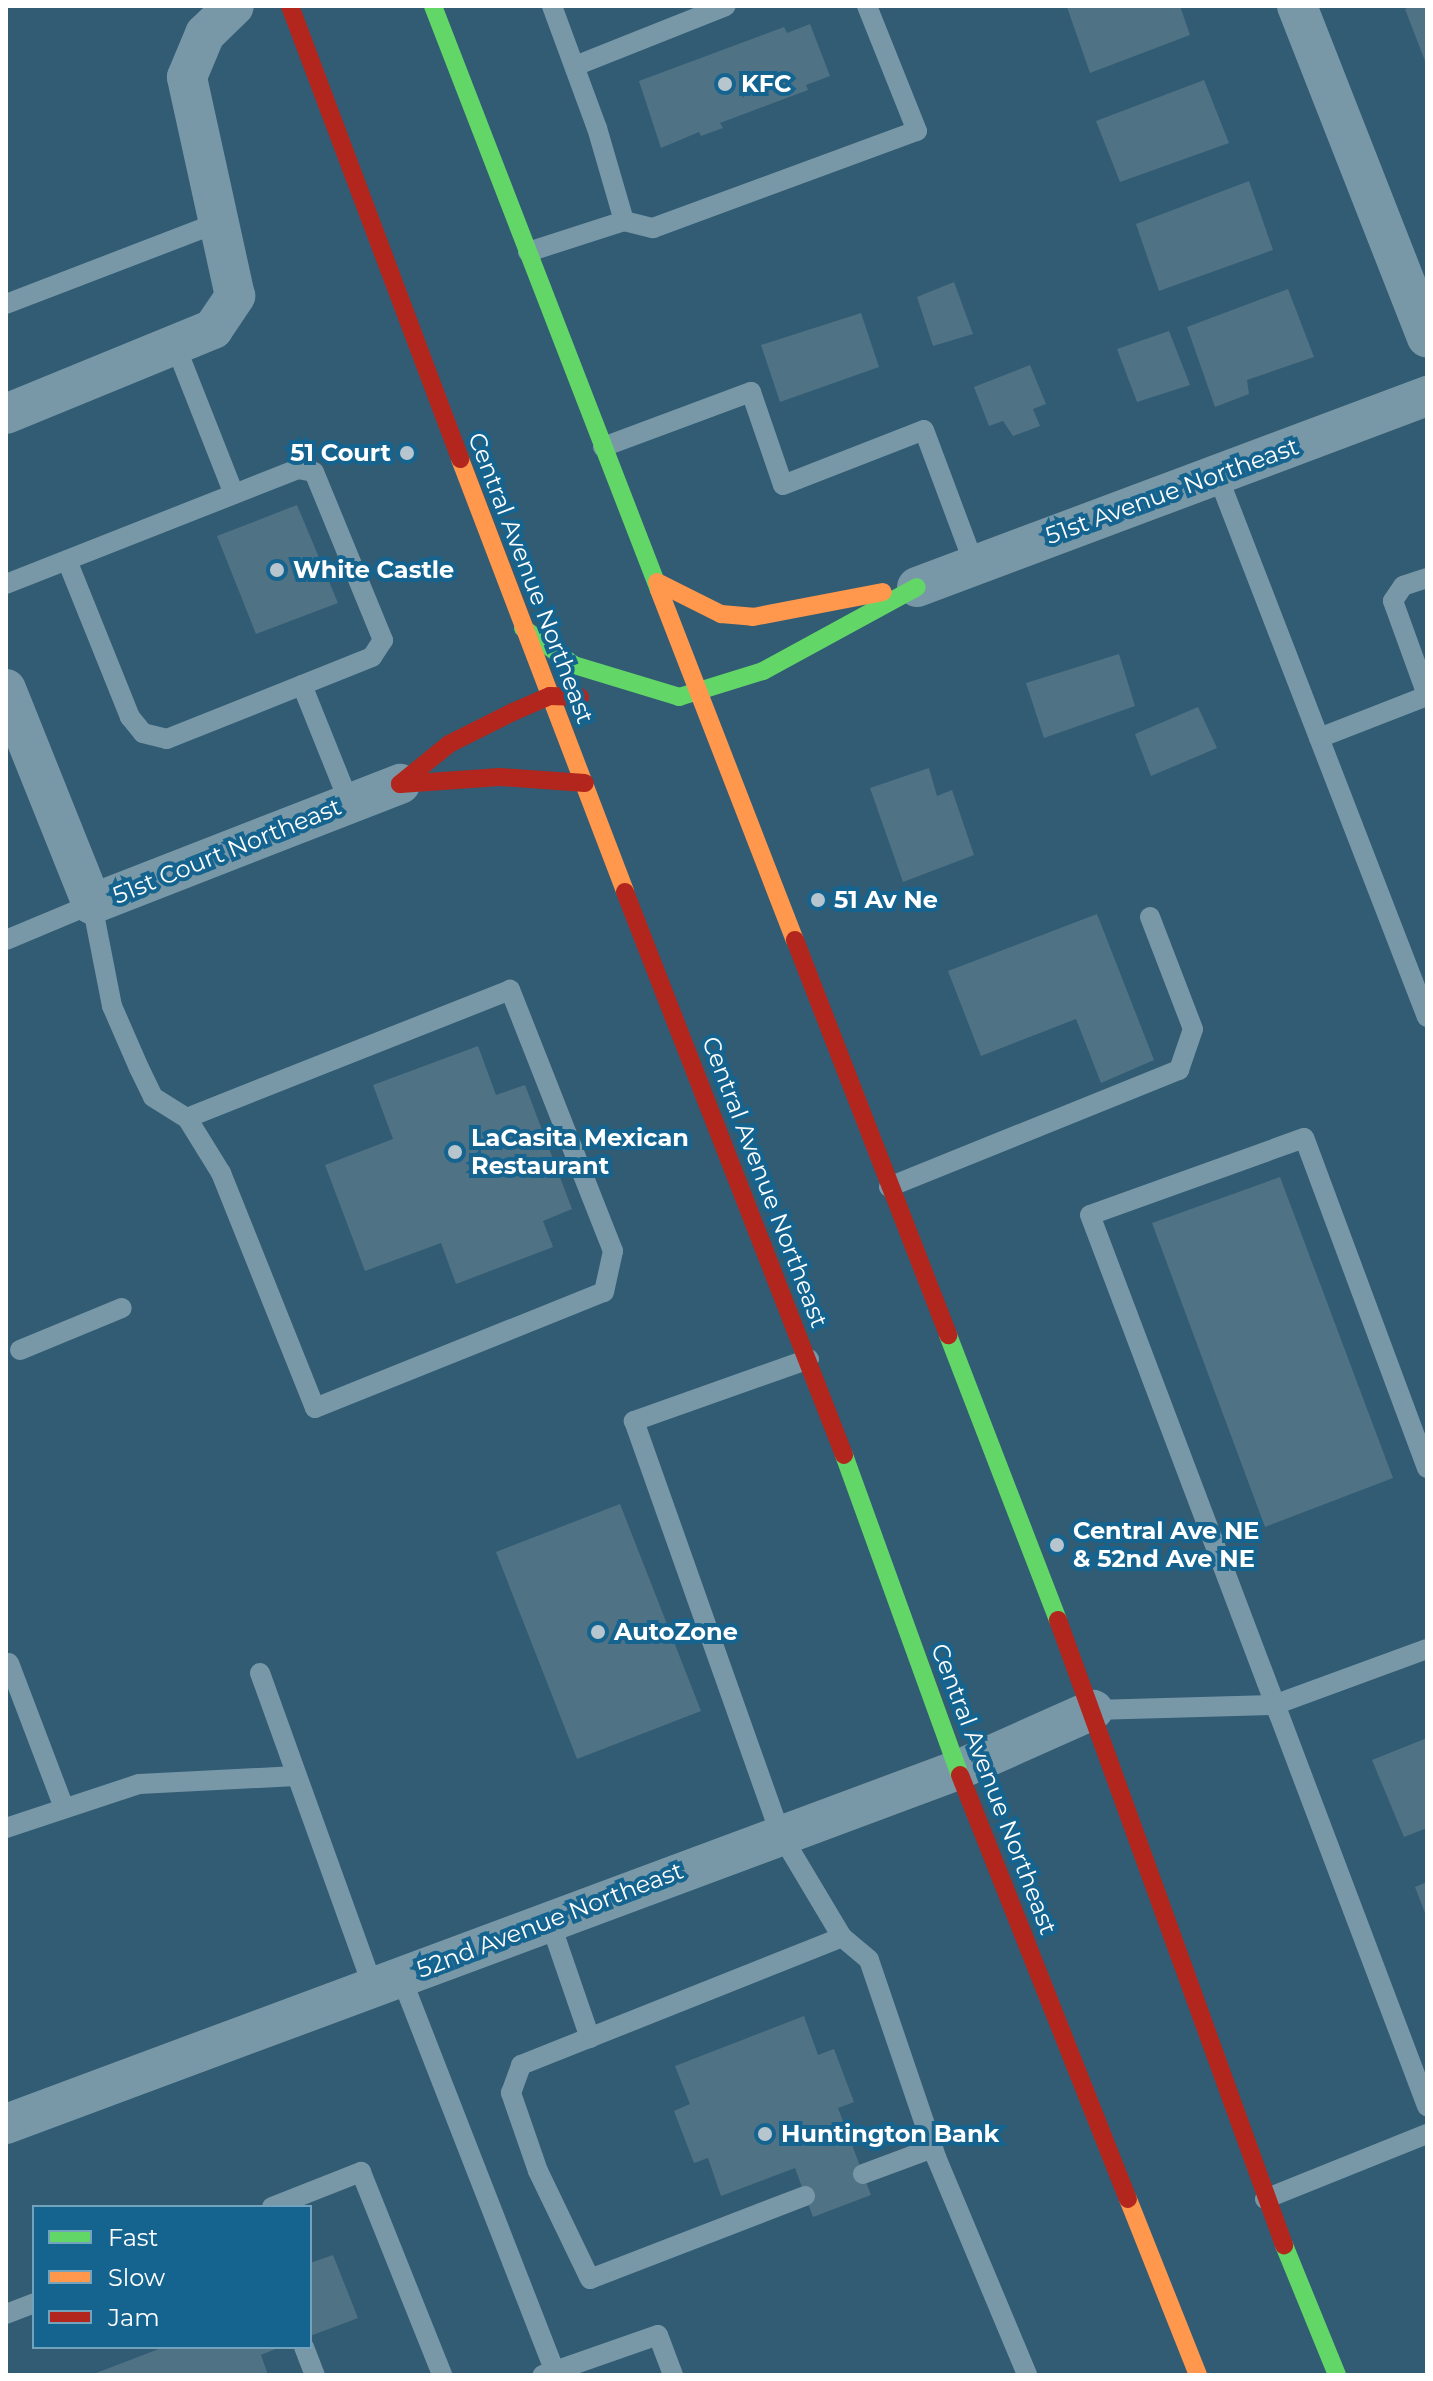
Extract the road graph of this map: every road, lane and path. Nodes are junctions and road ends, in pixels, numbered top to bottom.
1 (234, 6) edge
2 (290, 6) edge
3 (433, 6) edge
4 (552, 6) edge
5 (726, 6) edge
6 (867, 6) edge
7 (1297, 6) edge
8 (575, 66) junction
9 (624, 221) junction
10 (220, 222) junction
11 (528, 252) junction
12 (6, 304) edge
13 (1427, 337) edge
14 (176, 347) junction
15 (1427, 396) edge
16 (6, 414) edge
17 (603, 447) junction
18 (1217, 474) junction
19 (234, 494) junction
20 (67, 560) junction
21 (974, 564) junction
22 (1427, 578) edge
23 (657, 582) junction
24 (6, 584) edge
25 (917, 587) junction
26 (523, 628) junction
27 (302, 685) junction
28 (6, 689) edge
29 (701, 693) junction
30 (550, 696) junction
31 (1427, 696) edge
32 (594, 697) dead end
33 (1319, 738) junction
34 (698, 739) dead end
35 (585, 783) junction
36 (400, 784) junction
37 (738, 787) junction
38 (349, 802) junction
39 (92, 904) junction
40 (1150, 917) dead end
41 (6, 940) edge
42 (1427, 1017) edge
43 (187, 1118) junction
44 (889, 1187) junction
45 (122, 1308) dead end
46 (20, 1350) dead end
47 (809, 1359) junction
48 (1427, 1468) edge
49 (1427, 1649) edge
50 (9, 1663) dead end
51 (260, 1673) dead end
52 (1274, 1705) junction
53 (1093, 1710) junction
54 (958, 1770) junction
55 (296, 1776) junction
56 (64, 1808) junction
57 (6, 1828) edge
58 (780, 1833) junction
59 (549, 1919) junction
60 (842, 1937) junction
61 (387, 1982) junction
62 (590, 2038) junction
63 (1427, 2106) edge
64 (6, 2124) edge
65 (1427, 2134) edge
66 (933, 2148) junction
67 (863, 2174) dead end
68 (805, 2196) dead end
69 (1265, 2199) junction
70 (277, 2205) edge
71 (32, 2304) edge
72 (6, 2314) edge
73 (305, 2349) edge
74 (549, 2373) edge
75 (315, 2375) edge
76 (442, 2375) edge
77 (673, 2375) edge
78 (1027, 2375) edge
79 (1198, 2375) edge
80 (1337, 2375) edge

1 - 10 street
2 - 26 main road, Central Avenue Northeast
3 - 11 main road
4 - 8 lane
5 - 8 lane
6 - 9 lane
7 - 13 street
8 - 9 lane
9 - 11 lane
10 - 12 lane
10 - 14 street
11 - 17 main road
14 - 16 street
14 - 19 lane
15 - 18 street, 51st Avenue Northeast
17 - 21 lane
17 - 23 main road
18 - 21 street, 51st Avenue Northeast
18 - 33 lane
19 - 20 lane
19 - 27 lane
20 - 24 lane
20 - 27 lane
21 - 25 street, 51st Avenue Northeast
22 - 31 lane
23 - 25 main road
23 - 29 main road
25 - 29 main road
26 - 29 main road
26 - 30 main road, Central Avenue Northeast
27 - 38 lane
28 - 39 street, 51st Court Northeast
29 - 37 main road
30 - 32 main road
30 - 35 main road, Central Avenue Northeast
30 - 36 main road
31 - 33 lane
33 - 42 lane
34 - 37 main road
35 - 36 main road
35 - 47 main road, Central Avenue Northeast
36 - 38 street, 51st Court Northeast
37 - 44 main road
38 - 39 street, 51st Court Northeast
39 - 41 lane
39 - 43 lane
40 - 44 lane
43 - 43 lane
44 - 53 main road
45 - 46 lane
47 - 54 main road, Central Avenue Northeast
47 - 58 lane
48 - 52 lane
49 - 52 lane
50 - 56 lane
51 - 55 lane
52 - 53 lane
52 - 63 lane
53 - 54 street, 52nd Avenue Northeast
53 - 69 main road
54 - 58 street, 52nd Avenue Northeast
54 - 79 main road, Central Avenue Northeast
55 - 56 lane
55 - 61 lane
56 - 57 lane
58 - 59 street, 52nd Avenue Northeast
58 - 60 lane
59 - 61 street, 52nd Avenue Northeast
59 - 62 lane
60 - 62 lane
60 - 66 lane
61 - 64 street, 52nd Avenue Northeast
61 - 74 lane
62 - 68 lane
65 - 69 lane
66 - 67 lane
66 - 78 lane
69 - 80 main road
70 - 76 lane
71 - 72 lane
73 - 75 lane
74 - 77 lane

